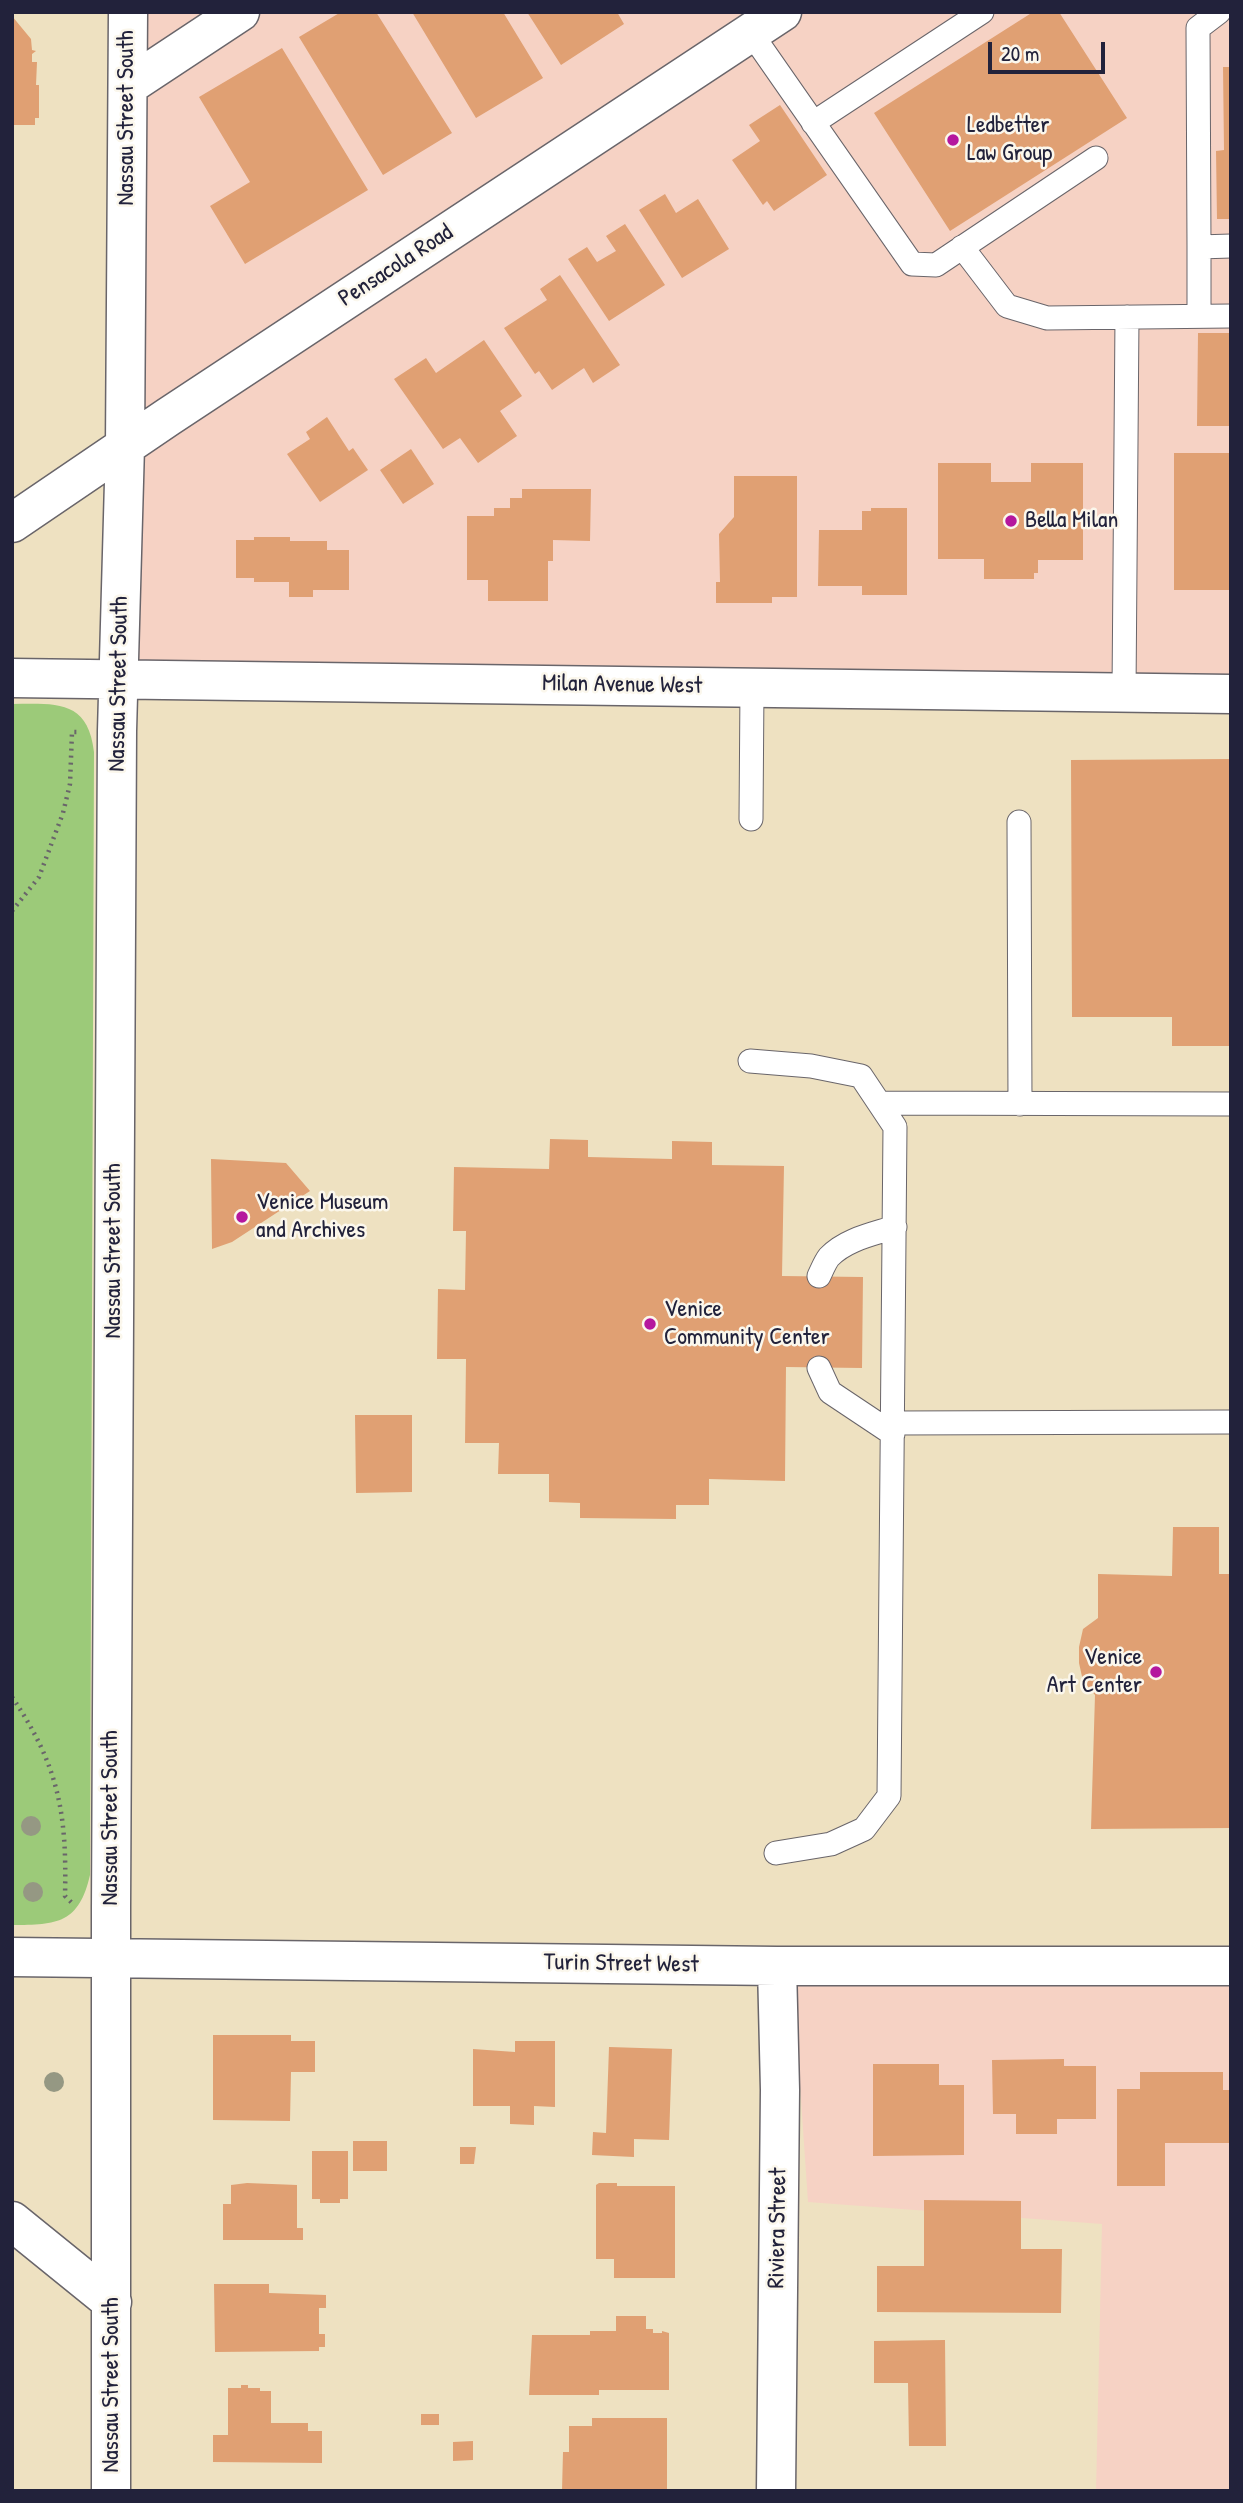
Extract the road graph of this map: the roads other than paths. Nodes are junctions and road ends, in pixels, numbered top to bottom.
1 (128, 12) edge
2 (240, 12) edge
3 (782, 12) edge
4 (982, 12) edge
5 (1219, 12) edge
6 (751, 33) junction
7 (128, 86) junction
8 (814, 123) junction
9 (1096, 158) dead end
10 (1231, 246) edge
11 (962, 247) junction
12 (1199, 247) junction
13 (1199, 315) junction
14 (1231, 316) edge
15 (1127, 317) junction
16 (125, 446) junction
17 (12, 523) edge
18 (12, 678) edge
19 (118, 678) junction
20 (752, 687) junction
21 (1124, 692) junction
22 (1231, 694) edge
23 (751, 819) dead end
24 (1019, 822) dead end
25 (750, 1061) dead end
26 (879, 1103) junction
27 (1020, 1104) junction
28 (1231, 1104) edge
29 (895, 1227) junction
30 (819, 1276) dead end
31 (819, 1368) dead end
32 (1231, 1422) edge
33 (893, 1428) junction
34 (776, 1853) dead end
35 (111, 1956) junction
36 (12, 1957) edge
37 (777, 1966) junction
38 (1231, 1966) edge
39 (12, 2221) edge
40 (112, 2302) junction
41 (111, 2491) edge
42 (776, 2491) edge

1 - 7 street, Nassau Street South
2 - 7 street
3 - 6 street, Pensacola Road
4 - 8 lane
5 - 12 lane
6 - 8 lane
6 - 16 street, Pensacola Road
7 - 16 street, Nassau Street South
8 - 11 lane
9 - 11 lane
10 - 12 lane
11 - 15 lane
12 - 13 lane
13 - 14 lane
13 - 15 lane
15 - 21 lane
16 - 17 street, Pensacola Road
16 - 19 street, Nassau Street South
18 - 19 street, Milan Avenue West
19 - 20 street, Milan Avenue West
19 - 35 street, Nassau Street South
20 - 21 street, Milan Avenue West
20 - 23 lane
21 - 22 street, Milan Avenue West
24 - 27 lane
25 - 26 lane
26 - 27 lane
26 - 29 lane
27 - 28 lane
29 - 30 lane
29 - 33 lane
31 - 33 lane
32 - 33 lane
33 - 34 lane
35 - 36 street, Turin Street West
35 - 37 street, Turin Street West
35 - 40 street, Nassau Street South
37 - 38 street, Turin Street West
37 - 42 street, Riviera Street
39 - 40 street
40 - 41 street, Nassau Street South

